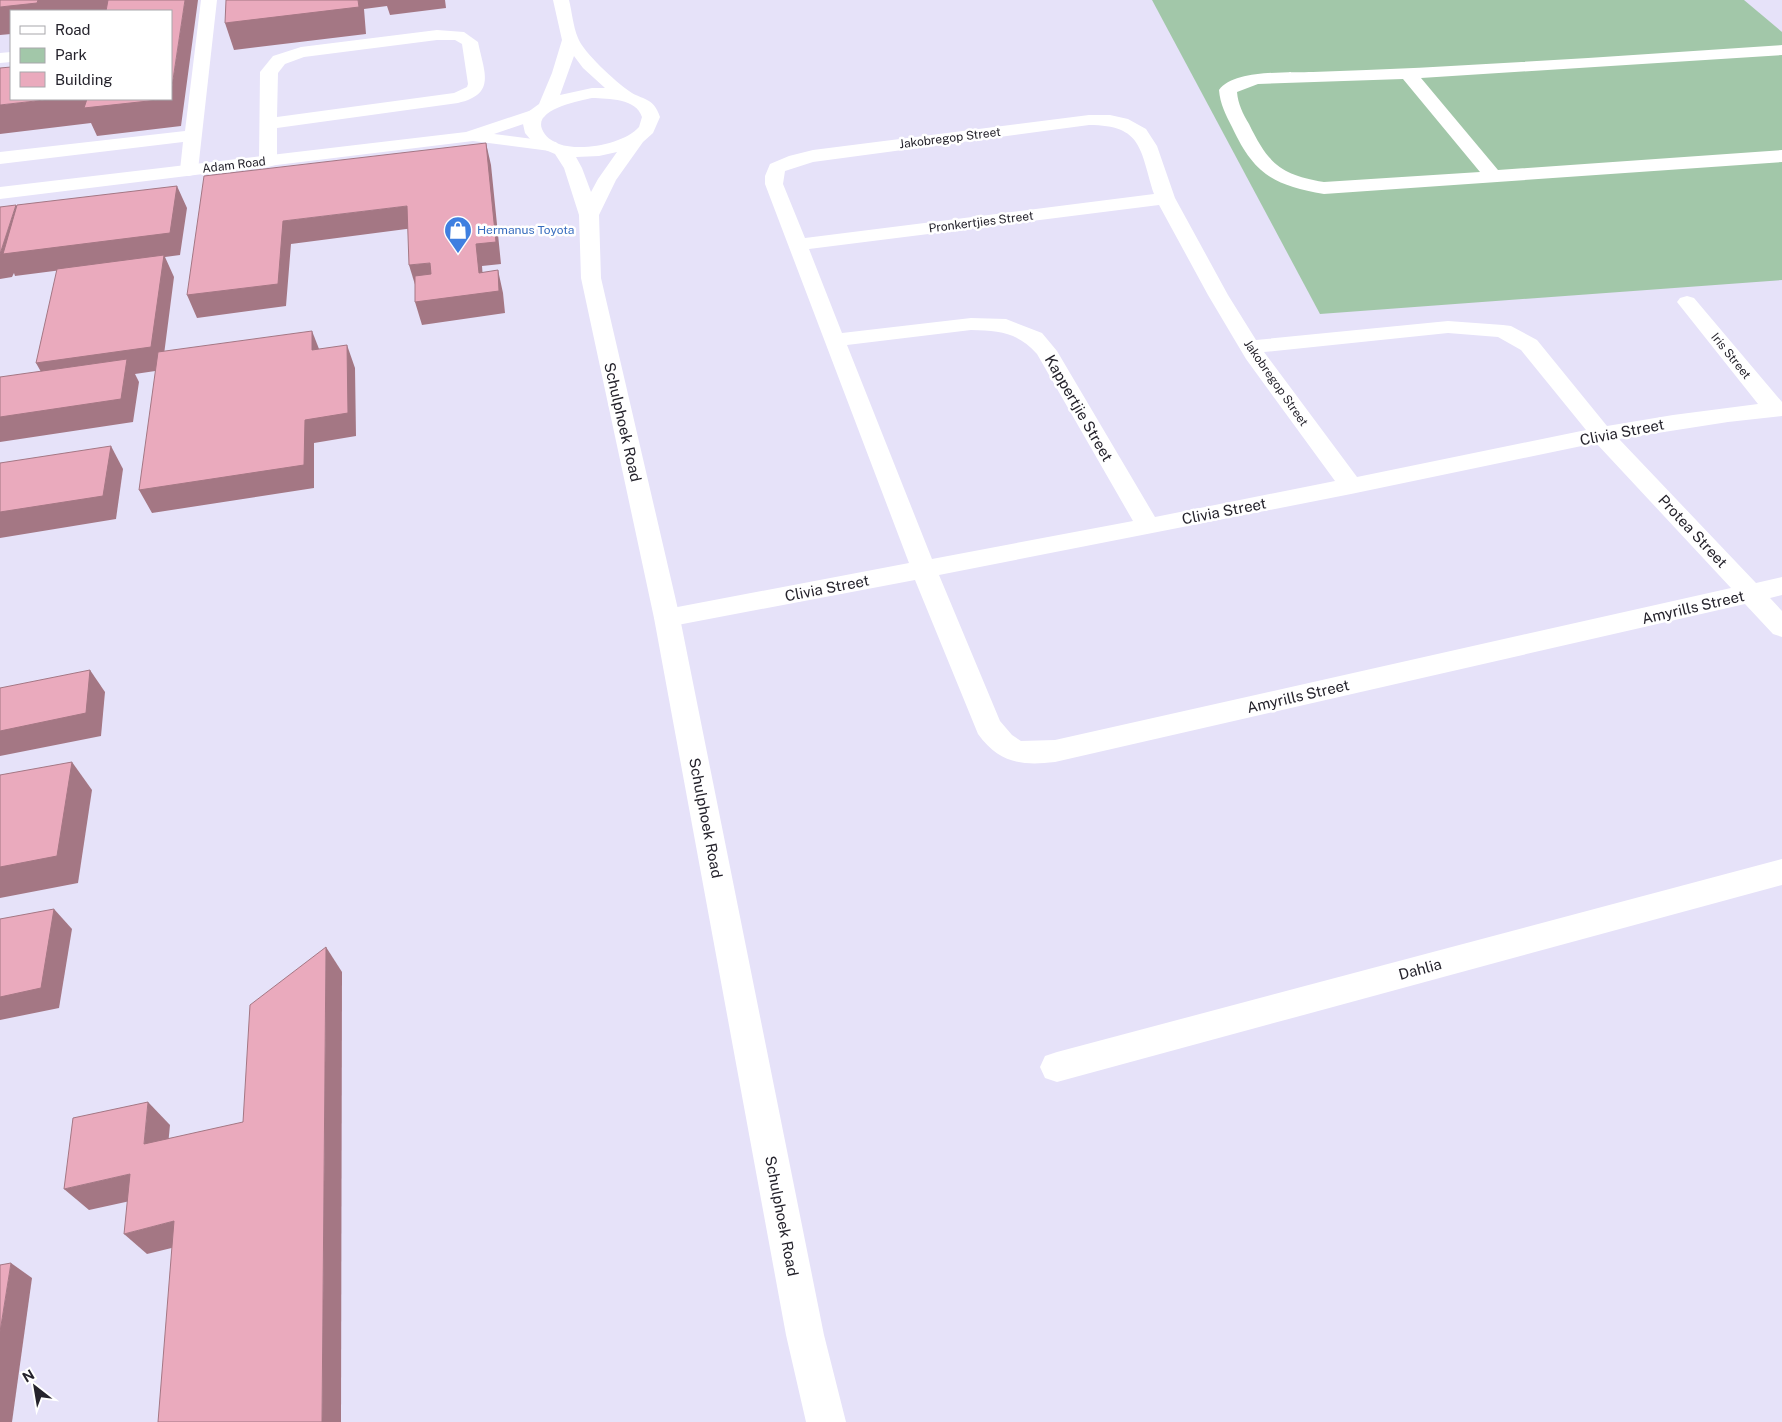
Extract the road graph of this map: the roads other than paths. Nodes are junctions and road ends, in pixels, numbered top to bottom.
1 (209, 0) edge
2 (561, 0) edge
3 (570, 40) junction
4 (1782, 50) edge
5 (1408, 74) junction
6 (624, 96) junction
7 (543, 110) junction
8 (268, 124) junction
9 (193, 135) junction
10 (469, 136) junction
11 (637, 138) junction
12 (556, 148) junction
13 (1782, 156) edge
14 (0, 158) edge
15 (268, 161) junction
16 (189, 170) junction
17 (1494, 177) junction
18 (0, 193) edge
19 (1165, 198) junction
20 (589, 215) junction
21 (798, 245) junction
22 (1687, 302) dead end
23 (835, 340) junction
24 (1250, 347) junction
25 (1778, 409) edge
26 (1603, 436) junction
27 (1351, 486) junction
28 (1148, 526) junction
29 (924, 570) junction
30 (1782, 586) edge
31 (1752, 593) junction
32 (667, 618) junction
33 (1782, 627) edge
34 (1782, 872) edge
35 (1057, 1067) dead end
36 (826, 1422) edge

1 - 9 street
2 - 3 street
3 - 6 street
3 - 7 street
4 - 5 street
5 - 17 street
5 - 17 street
6 - 7 street, Adam Road
6 - 11 street, Schulphoek Road
7 - 10 street, Adam Road
7 - 12 street
8 - 8 street
8 - 15 street
9 - 14 street
9 - 16 street
10 - 12 street, Adam Road
10 - 15 street, Adam Road
11 - 12 street, Adam Road
11 - 20 street, Schulphoek Road
12 - 20 street, Schulphoek Road
13 - 17 street
15 - 16 street, Adam Road
16 - 18 street, Adam Road
19 - 21 street, Pronkertjies Street
19 - 21 street, Jakobregop Street
19 - 24 street, Jakobregop Street
20 - 32 street, Schulphoek Road
21 - 23 street, Jakobregop Street
22 - 25 street, Iris Street
23 - 28 street, Kappertjie Street
23 - 29 street, Jakobregop Street
24 - 26 street, Protea Street
24 - 27 street, Jakobregop Street
25 - 26 street, Clivia Street
26 - 27 street, Clivia Street
26 - 31 street, Protea Street
27 - 28 street, Clivia Street
28 - 29 street, Clivia Street
29 - 31 street, Amyrills Street
29 - 32 street, Clivia Street
30 - 31 street, Amyrills Street
31 - 33 street, Protea Street
32 - 36 street, Schulphoek Road
34 - 35 street, Dahlia

